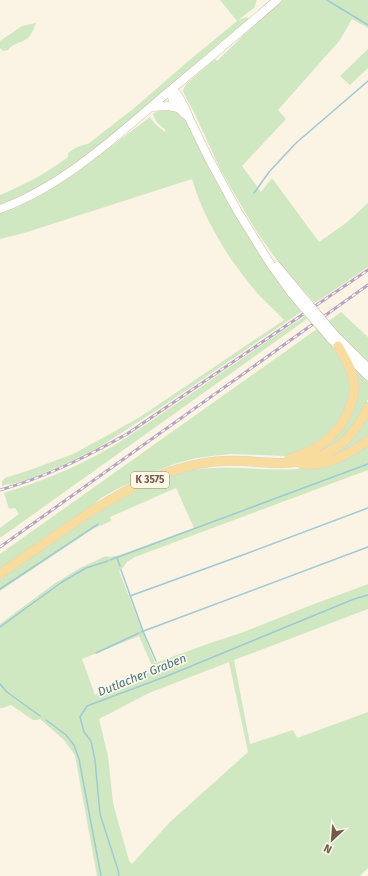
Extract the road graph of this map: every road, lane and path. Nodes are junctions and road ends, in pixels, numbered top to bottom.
1 (277, 0) edge
2 (172, 90) junction
3 (151, 107) junction
4 (178, 108) junction
5 (190, 120) junction
6 (0, 209) edge
7 (333, 336) junction
8 (338, 346) junction
9 (368, 368) edge
10 (368, 376) edge
11 (368, 407) edge
12 (368, 441) edge
13 (291, 462) junction
14 (281, 463) junction
15 (0, 574) edge

1 - 2 main road
2 - 3 main road
2 - 4 main road
2 - 5 main road
3 - 4 main road
3 - 6 main road
4 - 5 main road
5 - 7 main road, bridge
7 - 8 main road
7 - 9 main road
8 - 10 main road
8 - 14 main road
11 - 13 main road, K 3575
12 - 13 main road
13 - 14 main road, K 3575
14 - 15 main road, K 3575

